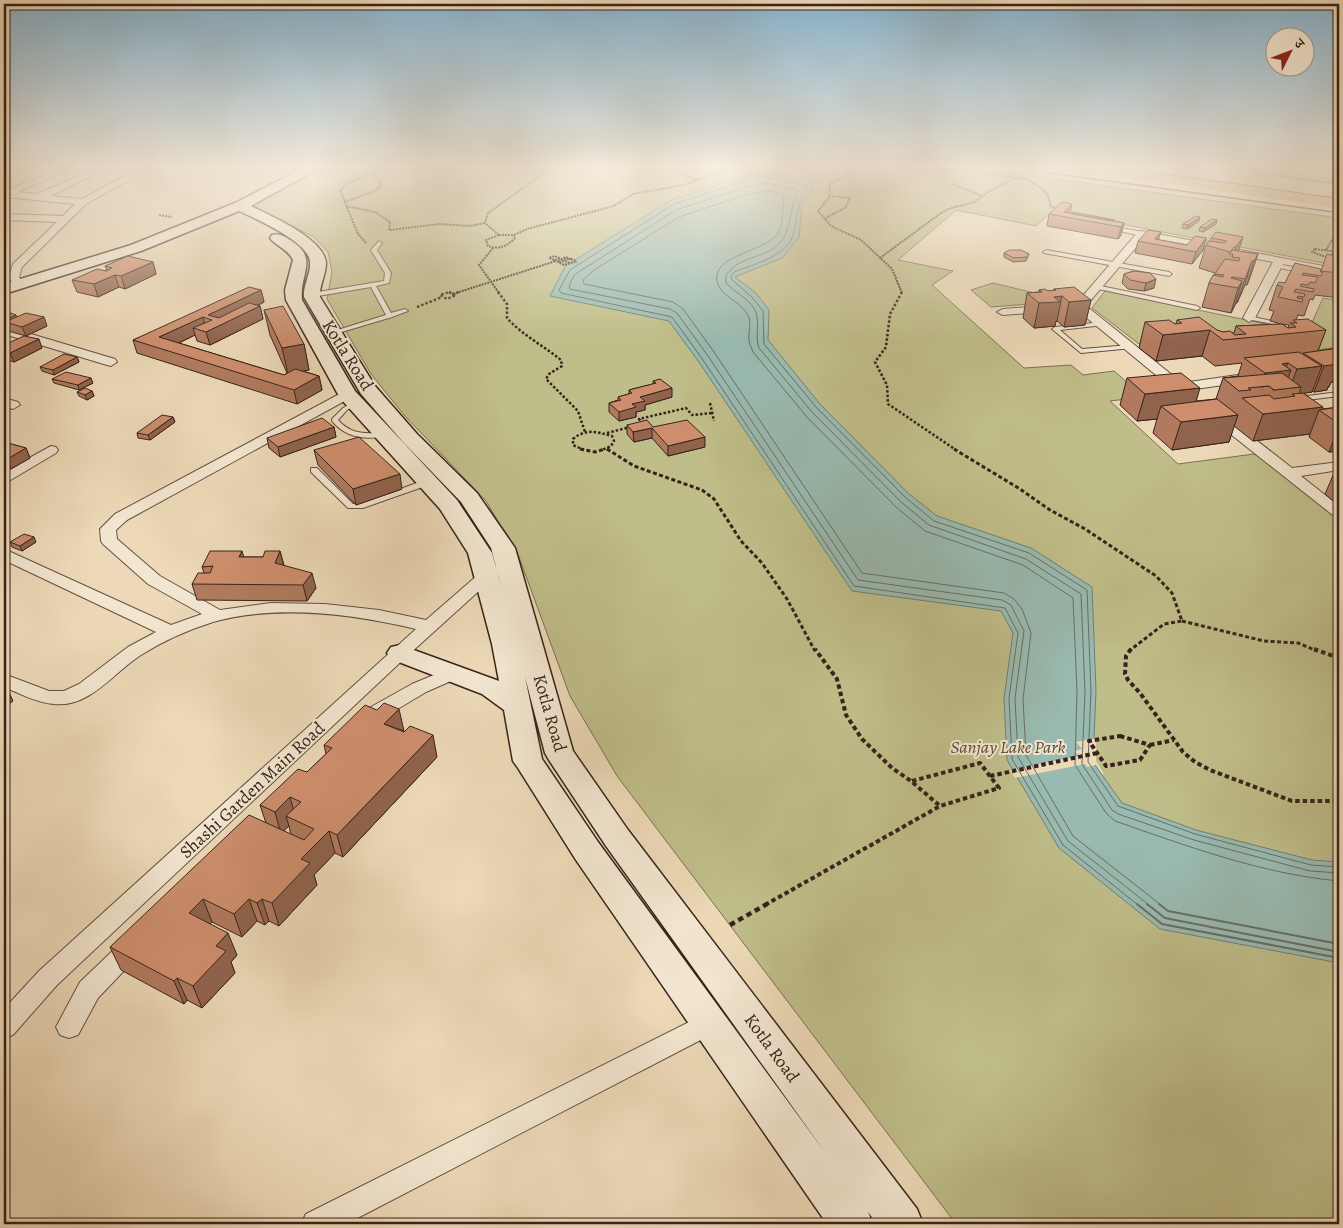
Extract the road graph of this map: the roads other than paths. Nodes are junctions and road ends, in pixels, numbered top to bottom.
1 (59, 225) edge
2 (191, 225) edge
3 (258, 225) edge
4 (267, 225) edge
5 (1117, 229) edge
6 (1142, 234) junction
7 (380, 243) road end
8 (1046, 252) dead end
9 (1116, 264) junction
10 (1278, 264) junction
11 (1339, 272) edge
12 (1168, 274) dead end
13 (1339, 278) edge
14 (372, 284) junction
15 (11, 287) edge
16 (1096, 287) junction
17 (312, 295) junction
18 (1078, 308) junction
19 (1197, 308) dead end
20 (405, 311) road end
21 (1004, 312) dead end
22 (390, 316) junction
23 (1249, 318) joint
24 (1102, 324) junction
25 (4, 330) edge
26 (333, 334) junction
27 (1291, 334) edge
28 (1130, 347) junction
29 (111, 362) dead end
30 (1254, 377) edge
31 (1179, 387) junction
32 (1339, 394) edge
33 (351, 399) junction
34 (1288, 401) edge
35 (384, 435) junction
36 (51, 450) dead end
37 (1339, 466) edge
38 (314, 470) dead end
39 (1289, 473) junction
40 (4, 478) edge
41 (428, 482) junction
42 (1339, 512) edge
43 (4, 554) edge
44 (496, 568) junction
45 (218, 616) junction
46 (431, 627) junction
47 (169, 631) junction
48 (400, 653) junction
49 (454, 673) junction
50 (4, 680) edge
51 (517, 706) junction
52 (355, 730) edge
53 (145, 935) edge
54 (709, 1023) junction
55 (69, 1027) dead end
56 (4, 1028) edge
57 (316, 1224) edge
58 (852, 1224) edge
59 (902, 1224) edge

1 - 15 street
2 - 15 main road
3 - 33 main road, Kotla Road
4 - 17 main road
5 - 6 lane
6 - 9 street
6 - 10 street
7 - 14 lane
8 - 9 lane
9 - 12 lane
9 - 16 street
10 - 11 street
10 - 13 lane
10 - 23 street
14 - 17 lane
14 - 22 lane
16 - 18 street
16 - 19 lane
17 - 26 main road, Kotla Road
18 - 21 street
18 - 24 street
20 - 22 lane
22 - 26 lane
23 - 27 lane
24 - 28 street
24 - 28 lane
25 - 29 street
26 - 44 main road, Kotla Road
28 - 31 street
30 - 31 street
31 - 39 street
32 - 34 lane
33 - 35 main road, Kotla Road
33 - 35 lane
33 - 45 street
35 - 41 main road, Kotla Road
36 - 40 street
37 - 39 street
38 - 41 lane
39 - 42 street
41 - 44 main road, Kotla Road
43 - 47 street
44 - 46 street, Shashi Garden Main Road
44 - 51 main road, Kotla Road
44 - 59 main road, Kotla Road
45 - 46 street
45 - 47 street
46 - 48 street, Shashi Garden Main Road
47 - 50 street
48 - 49 main road
48 - 56 street, Shashi Garden Main Road
49 - 51 main road
49 - 52 street
51 - 54 main road, Kotla Road
53 - 55 street
54 - 57 street
54 - 58 main road, Kotla Road

